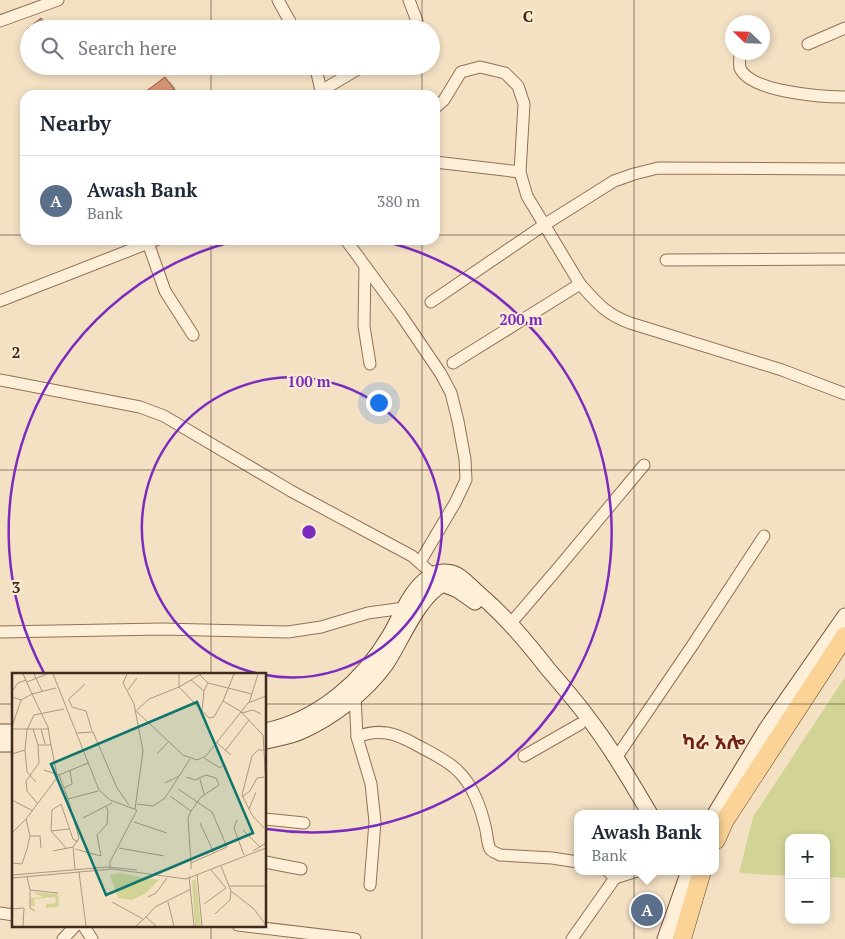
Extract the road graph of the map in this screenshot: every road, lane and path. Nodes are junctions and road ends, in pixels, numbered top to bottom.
1 (58, 0) edge
2 (278, 0) edge
3 (409, 0) edge
4 (289, 20) edge
5 (416, 20) edge
6 (0, 21) edge
7 (845, 28) edge
8 (808, 44) dead end
9 (740, 60) edge
10 (316, 75) edge
11 (349, 75) edge
12 (321, 90) edge
13 (327, 90) edge
14 (845, 97) edge
15 (440, 104) edge
16 (440, 163) edge
17 (845, 169) edge
18 (520, 172) junction
19 (544, 225) junction
20 (144, 245) edge
21 (153, 245) edge
22 (350, 245) edge
23 (845, 258) edge
24 (666, 260) dead end
25 (365, 266) junction
26 (580, 284) junction
27 (0, 301) edge
28 (431, 302) dead end
29 (193, 335) dead end
30 (453, 363) dead end
31 (370, 364) dead end
32 (0, 380) edge
33 (845, 394) edge
34 (644, 465) dead end
35 (764, 536) dead end
36 (420, 562) junction
37 (438, 579) junction
38 (404, 608) junction
39 (845, 616) edge
40 (511, 623) junction
41 (0, 632) edge
42 (845, 636) edge
43 (356, 696) junction
44 (580, 724) junction
45 (266, 731) edge
46 (357, 737) junction
47 (266, 742) edge
48 (524, 756) dead end
49 (616, 758) junction
50 (638, 810) edge
51 (648, 810) edge
52 (717, 810) edge
53 (266, 819) edge
54 (304, 823) dead end
55 (719, 833) edge
56 (574, 861) edge
57 (266, 862) edge
58 (301, 868) dead end
59 (611, 875) edge
60 (688, 875) edge
61 (701, 875) edge
62 (370, 885) dead end
63 (76, 926) edge
64 (246, 926) edge
65 (63, 939) edge
66 (92, 939) edge
67 (356, 939) edge
68 (572, 939) edge
69 (665, 939) edge
70 (682, 939) edge

1 - 6 street
2 - 4 street
3 - 5 street
7 - 8 street
9 - 14 street
10 - 12 street
11 - 13 street
15 - 18 street
16 - 18 street
17 - 19 street
18 - 19 street
19 - 26 street
19 - 28 street
20 - 27 street
21 - 29 street
22 - 25 street
23 - 24 street
25 - 31 street
25 - 36 street
26 - 30 street
26 - 33 street
32 - 36 street
34 - 40 street
35 - 49 street
36 - 37 street
37 - 38 main road
37 - 40 main road
37 - 43 main road
37 - 44 main road
38 - 41 street
38 - 45 main road
39 - 52 main road
40 - 49 main road
42 - 55 main road
43 - 46 street
43 - 47 main road
44 - 48 street
44 - 50 main road
46 - 56 street
46 - 62 street
49 - 51 main road
53 - 54 street
57 - 58 street
59 - 68 street
60 - 69 main road
61 - 70 main road
63 - 65 street
63 - 66 street
64 - 67 street

